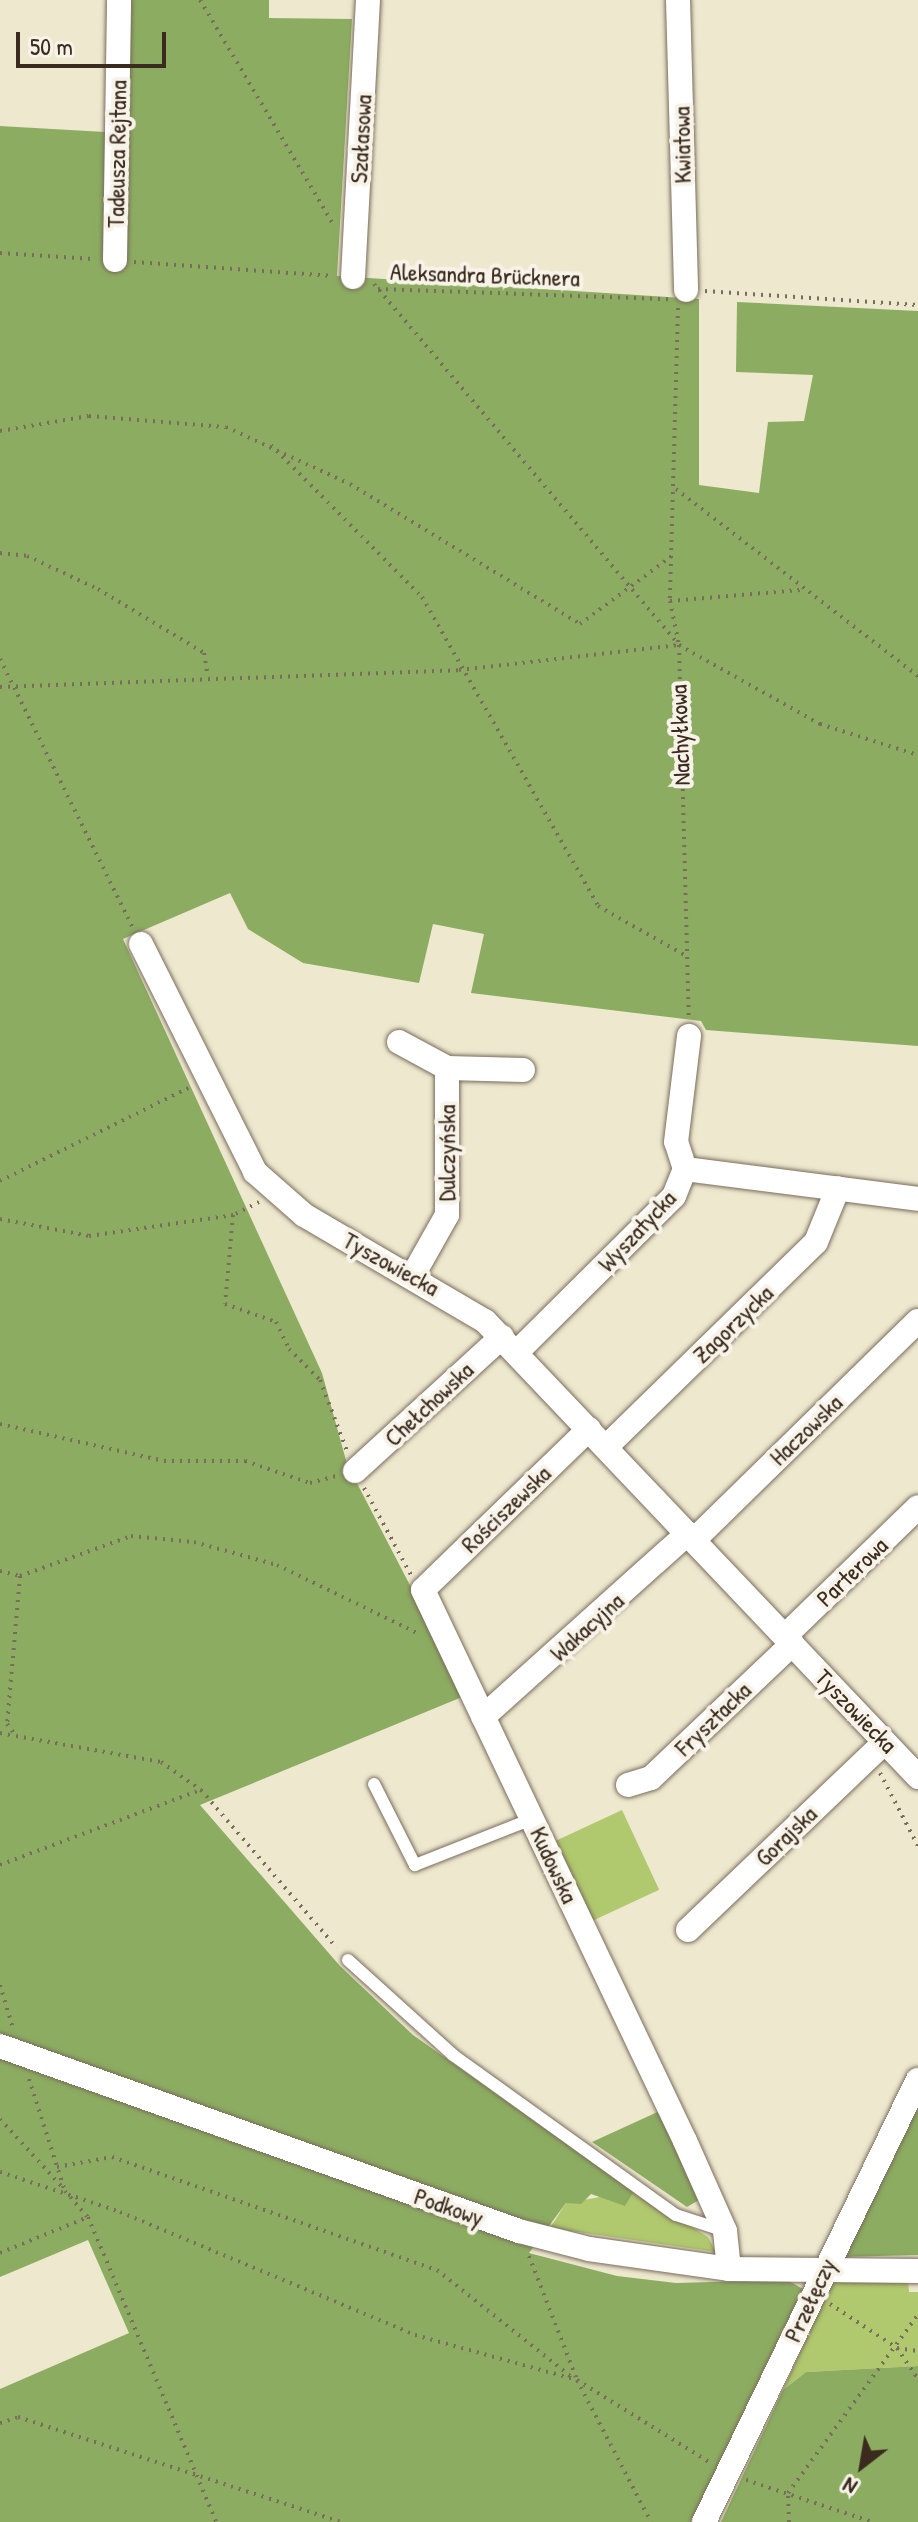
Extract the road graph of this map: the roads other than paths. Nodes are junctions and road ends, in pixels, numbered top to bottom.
1 (119, 0) edge
2 (368, 0) edge
3 (678, 0) edge
4 (115, 260) road end
5 (354, 269) road end
6 (683, 294) road end
7 (141, 944) road end
8 (689, 1036) road end
9 (399, 1042) dead end
10 (447, 1068) junction
11 (523, 1070) dead end
12 (685, 1169) junction
13 (838, 1188) junction
14 (918, 1199) edge
15 (412, 1277) junction
16 (918, 1321) edge
17 (509, 1344) junction
18 (598, 1438) junction
19 (355, 1471) road end
20 (918, 1507) edge
21 (691, 1537) junction
22 (423, 1590) joint
23 (788, 1640) junction
24 (483, 1717) junction
25 (885, 1742) junction
26 (918, 1777) edge
27 (374, 1784) dead end
28 (628, 1785) dead end
29 (532, 1819) junction
30 (688, 1930) dead end
31 (348, 1960) road end
32 (10, 2050) edge
33 (918, 2080) edge
34 (725, 2231) junction
35 (729, 2269) junction
36 (918, 2271) edge
37 (818, 2282) junction
38 (704, 2522) edge

1 - 4 street, Tadeusza Rejtana
2 - 5 street, Szałasowa
3 - 6 street, Kwiatowa
7 - 15 street, Tyszowiecka
8 - 12 street
9 - 10 street
10 - 11 street
10 - 15 street, Dulczyńska
12 - 13 street, Wyszatycka
12 - 17 street, Wyszatycka
13 - 14 street, Wyszatycka
13 - 18 street, Zagorzycka
15 - 17 street, Tyszowiecka
16 - 21 street, Haczowska
17 - 18 street, Tyszowiecka
17 - 19 street, Chełchowska
18 - 21 street, Tyszowiecka
18 - 22 street, Rościszewska
20 - 23 street, Parterowa
21 - 23 street, Tyszowiecka
21 - 24 street, Wakacyjna
22 - 24 street, Kudowska
23 - 25 street, Tyszowiecka
23 - 28 street, Frysztacka
24 - 29 street, Kudowska
25 - 26 street, Tyszowiecka
25 - 30 street, Gorajska
27 - 29 lane
29 - 34 street, Kudowska
31 - 34 lane
32 - 35 street, Podkowy
33 - 37 street, Przełęczy
34 - 35 street, Kudowska
35 - 37 street, Podkowy
36 - 37 street, Podkowy
37 - 38 street, Przełęczy

